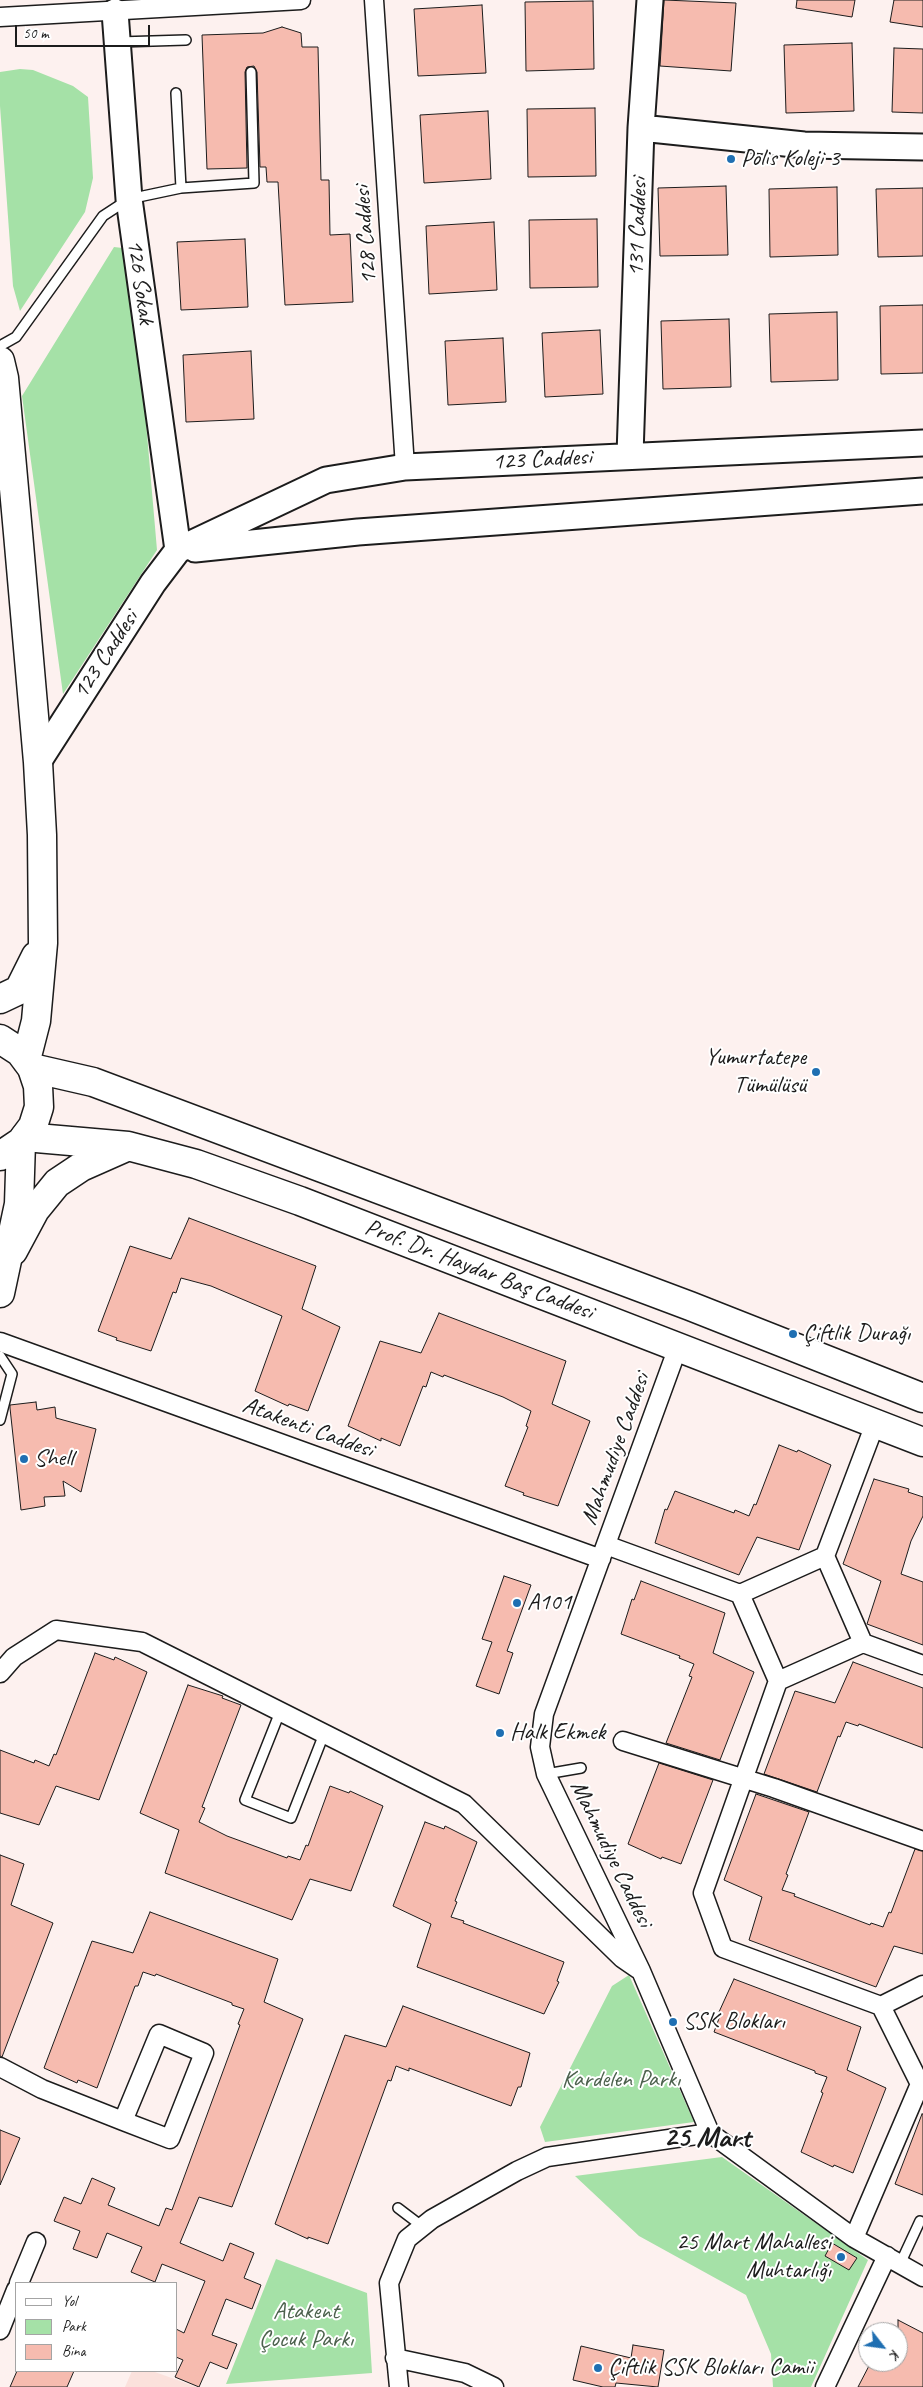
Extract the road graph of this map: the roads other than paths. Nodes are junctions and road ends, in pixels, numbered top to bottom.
1 (301, 0) edge
2 (374, 0) edge
3 (650, 0) edge
4 (124, 8) edge
5 (0, 17) edge
6 (186, 40) dead end
7 (117, 42) junction
8 (251, 72) dead end
9 (176, 93) dead end
10 (641, 128) junction
11 (923, 147) edge
12 (181, 188) junction
13 (129, 199) junction
14 (0, 346) edge
15 (0, 361) edge
16 (923, 443) edge
17 (630, 455) junction
18 (405, 467) junction
19 (923, 491) edge
20 (178, 550) junction
21 (38, 762) junction
22 (43, 943) junction
23 (0, 998) edge
24 (0, 1039) edge
25 (29, 1064) junction
26 (15, 1145) edge
27 (128, 1146) junction
28 (0, 1202) edge
29 (9, 1256) junction
30 (0, 1293) edge
31 (0, 1342) edge
32 (678, 1347) junction
33 (0, 1356) edge
34 (923, 1398) edge
35 (0, 1420) edge
36 (875, 1424) junction
37 (923, 1442) edge
38 (603, 1552) junction
39 (825, 1556) junction
40 (740, 1594) junction
41 (863, 1643) junction
42 (923, 1665) edge
43 (0, 1673) edge
44 (778, 1681) junction
45 (280, 1712) junction
46 (324, 1734) junction
47 (623, 1741) dead end
48 (581, 1768) dead end
49 (546, 1774) junction
50 (745, 1779) junction
51 (923, 1841) edge
52 (641, 1971) junction
53 (923, 1985) edge
54 (881, 2006) junction
55 (0, 2067) edge
56 (921, 2083) edge
57 (123, 2121) junction
58 (710, 2133) junction
59 (398, 2208) dead end
60 (920, 2221) dead end
61 (422, 2227) junction
62 (854, 2238) junction
63 (36, 2242) dead end
64 (893, 2260) junction
65 (923, 2277) edge
66 (19, 2282) edge
67 (15, 2292) edge
68 (0, 2330) edge
69 (395, 2358) junction
70 (399, 2387) edge
71 (494, 2387) edge
72 (825, 2387) edge

1 - 4 street
2 - 18 street, 128 Caddesi
3 - 10 main road, 131 Caddesi
4 - 5 street
4 - 7 main road, 126 Sokak
6 - 7 lane
7 - 13 main road, 126 Sokak
8 - 12 lane
9 - 12 lane
10 - 11 main road
10 - 17 main road, 131 Caddesi
12 - 13 lane
13 - 14 lane
13 - 20 main road, 126 Sokak
15 - 21 main road
16 - 17 main road, 123 Caddesi
17 - 18 main road, 123 Caddesi
18 - 20 main road, 123 Caddesi
19 - 20 main road
20 - 21 main road, 123 Caddesi
21 - 22 main road
22 - 23 main road
22 - 25 main road
24 - 25 main road
25 - 26 main road
25 - 34 main road, Prof. Dr. Haydar Baş Caddesi
26 - 27 main road, Prof. Dr. Haydar Baş Caddesi
26 - 29 main road
27 - 29 main road
27 - 32 main road, Prof. Dr. Haydar Baş Caddesi
28 - 29 main road
29 - 30 main road
31 - 38 street, Atakenti Caddesi
32 - 36 main road, Prof. Dr. Haydar Baş Caddesi
32 - 38 street, Mahmudiye Caddesi
33 - 35 lane
36 - 37 main road, Prof. Dr. Haydar Baş Caddesi
36 - 39 street
38 - 40 street, Atakenti Caddesi
38 - 49 street, Mahmudiye Caddesi
39 - 40 street
39 - 41 street
40 - 44 street
41 - 42 street
41 - 44 street
43 - 45 street
44 - 50 street
45 - 46 street
45 - 46 lane
46 - 52 street
47 - 50 street
48 - 49 lane
49 - 52 street, Mahmudiye Caddesi
50 - 51 street
50 - 54 street
52 - 58 street, Mahmudiye Caddesi
53 - 54 street
54 - 56 street
55 - 57 street
56 - 62 street
57 - 57 street
58 - 61 street
58 - 62 street
59 - 61 lane
60 - 64 lane
61 - 69 street
62 - 64 street
63 - 66 street
64 - 65 street
64 - 72 street
67 - 68 street
69 - 70 street
69 - 71 street

